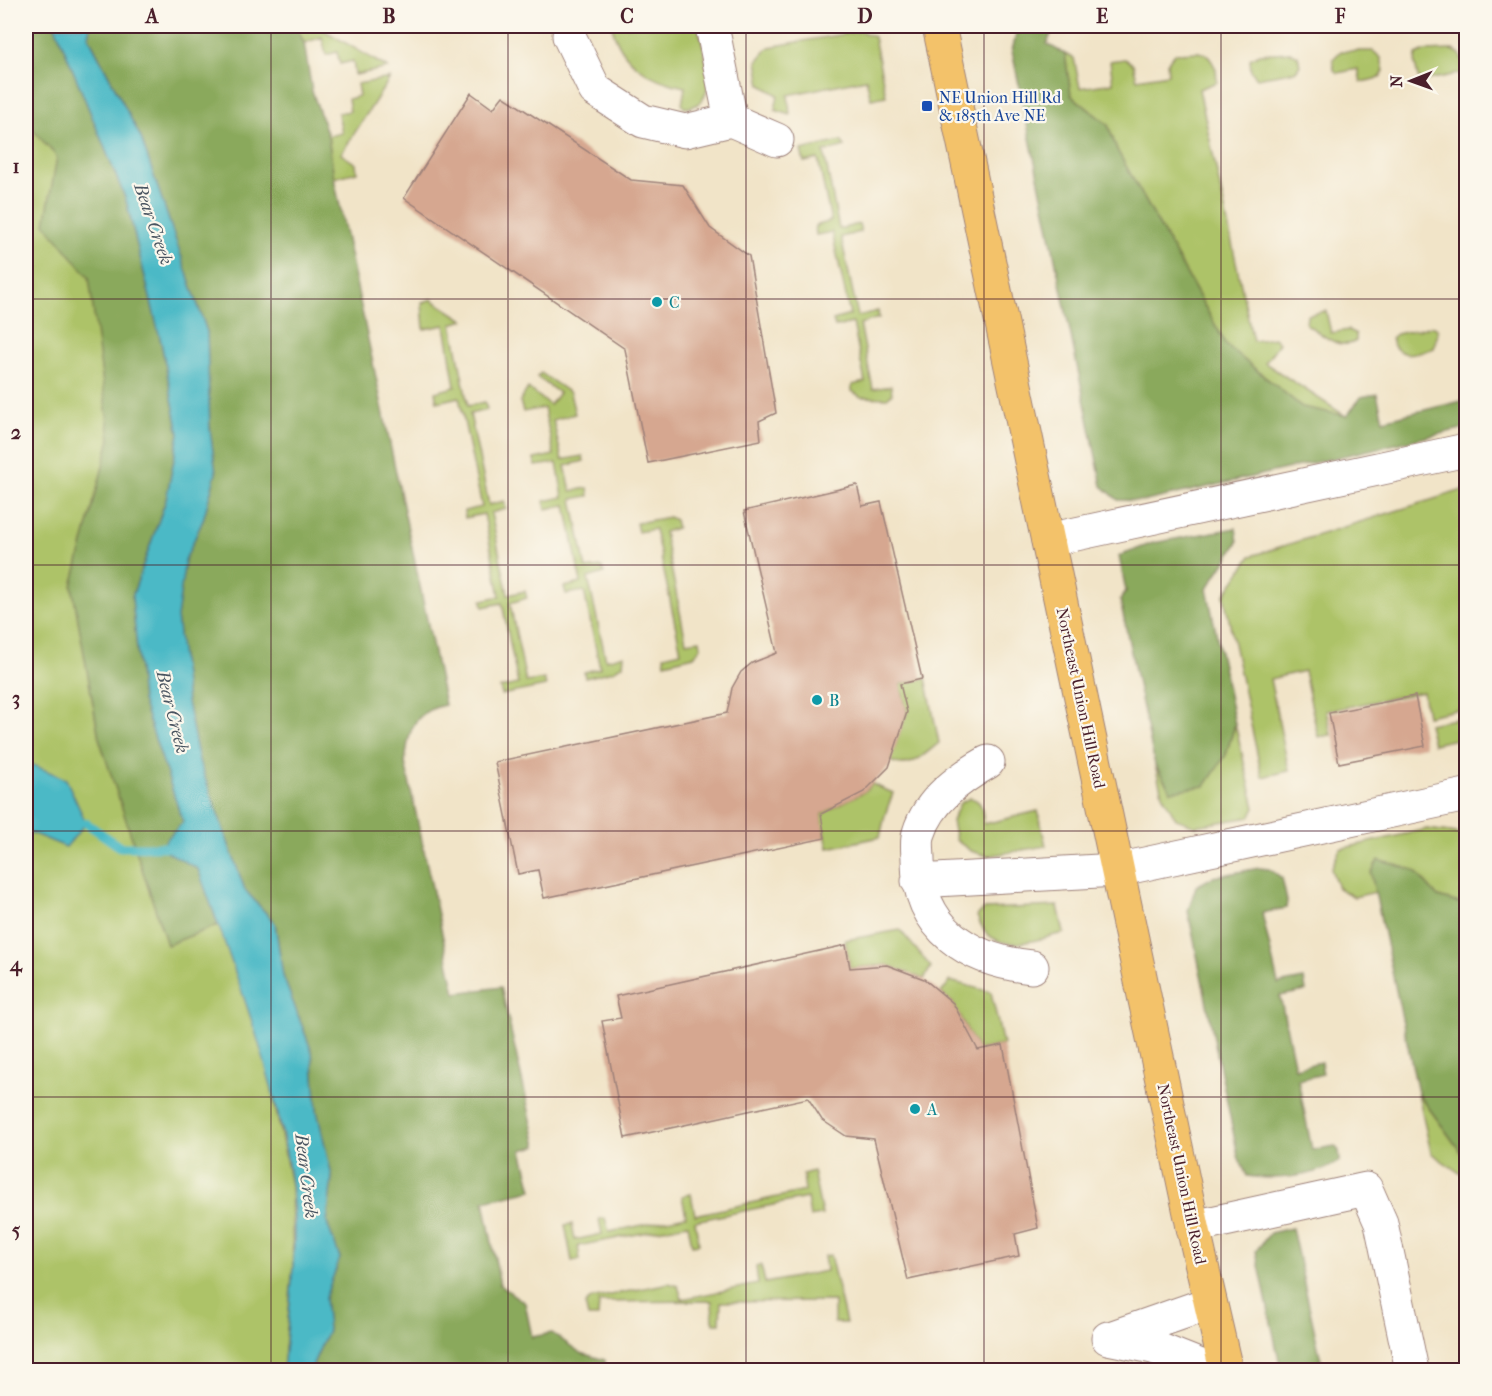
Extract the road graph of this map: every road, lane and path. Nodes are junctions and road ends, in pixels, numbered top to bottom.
1 (570, 26) edge
2 (712, 26) edge
3 (939, 26) edge
4 (731, 120) junction
5 (777, 140) dead end
6 (1467, 450) edge
7 (1048, 540) junction
8 (988, 762) dead end
9 (1467, 795) edge
10 (1117, 870) junction
11 (918, 881) junction
12 (1032, 967) dead end
13 (1193, 1227) junction
14 (1210, 1303) junction
15 (1211, 1371) edge
16 (1226, 1371) edge
17 (1412, 1371) edge

1 - 4 lane
2 - 4 lane
3 - 7 main road, Northeast Union Hill Road
4 - 5 lane
6 - 7 lane
7 - 10 main road, Northeast Union Hill Road
8 - 11 lane
9 - 10 lane
10 - 11 lane
10 - 13 main road, Northeast Union Hill Road
11 - 12 lane
13 - 14 main road, Northeast Union Hill Road
13 - 17 lane
14 - 15 lane
14 - 16 main road, Northeast Union Hill Road

